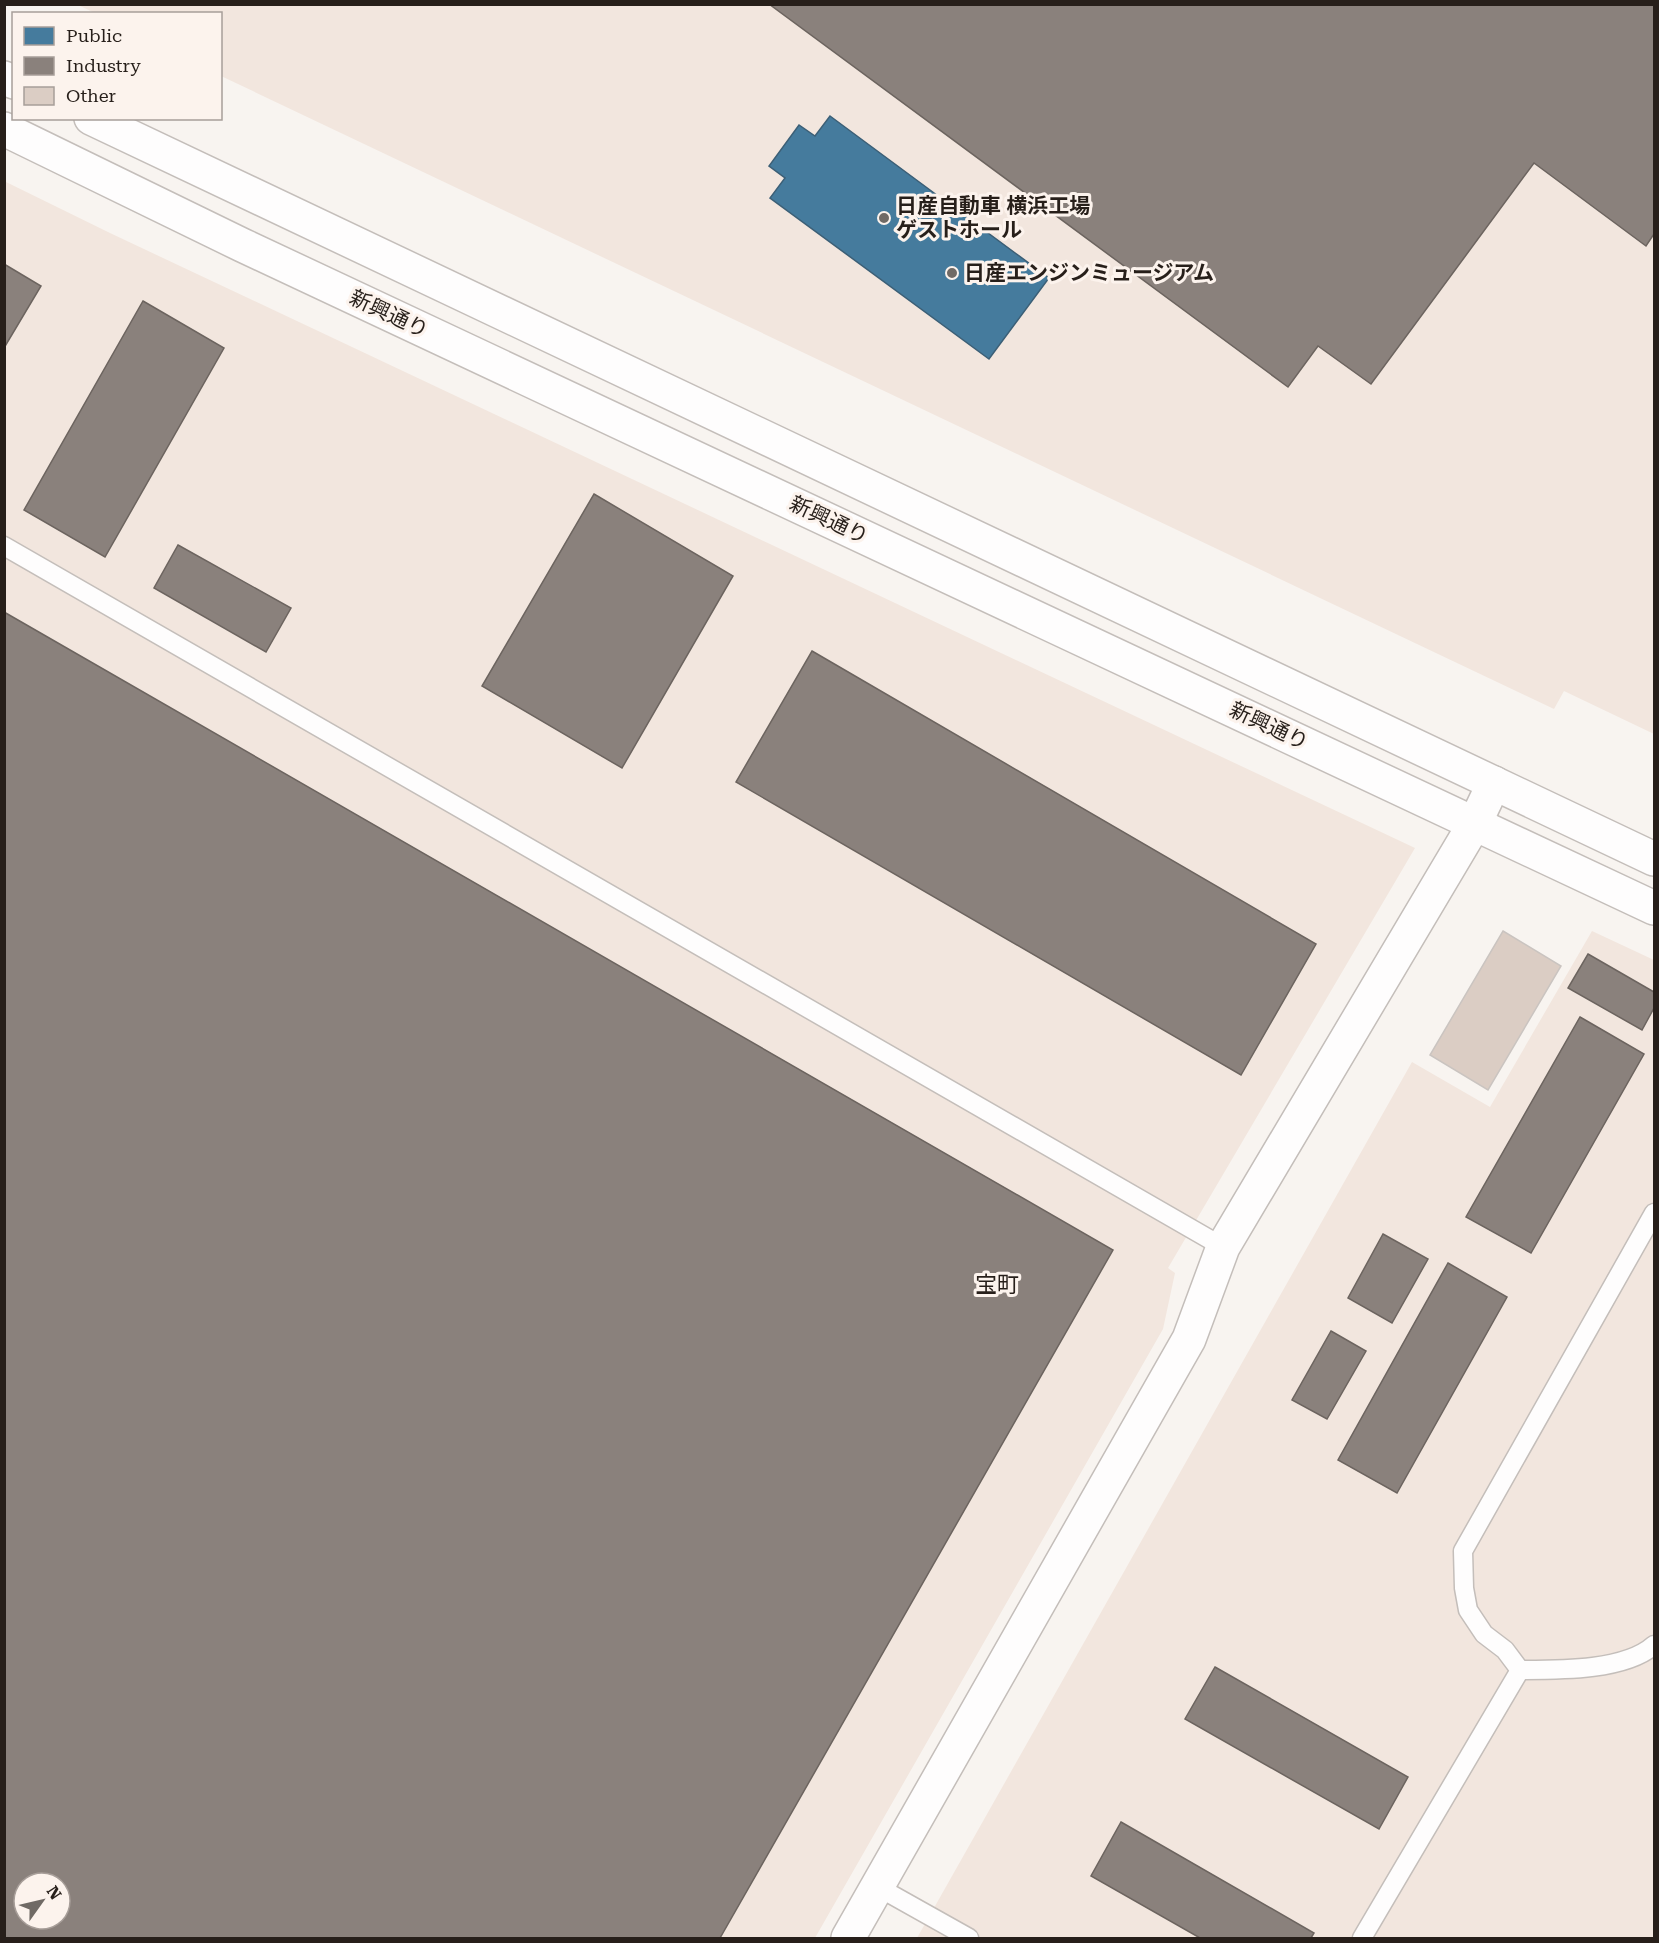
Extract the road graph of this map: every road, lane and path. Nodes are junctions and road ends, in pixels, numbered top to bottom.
1 (95, 120) edge
2 (4, 129) edge
3 (4, 546) edge
4 (1494, 783) junction
5 (1475, 823) junction
6 (1654, 859) edge
7 (1654, 908) edge
8 (1654, 1213) edge
9 (1223, 1247) junction
10 (1654, 1645) edge
11 (1520, 1670) junction
12 (878, 1887) junction
13 (848, 1938) edge
14 (969, 1938) edge
15 (1362, 1938) edge

1 - 4 street
2 - 5 street, 新興通り
3 - 9 lane
4 - 5 street
4 - 6 street
5 - 7 street, 新興通り
5 - 9 street
8 - 11 lane
9 - 12 street
10 - 11 lane
11 - 15 lane
12 - 13 street
12 - 14 lane

